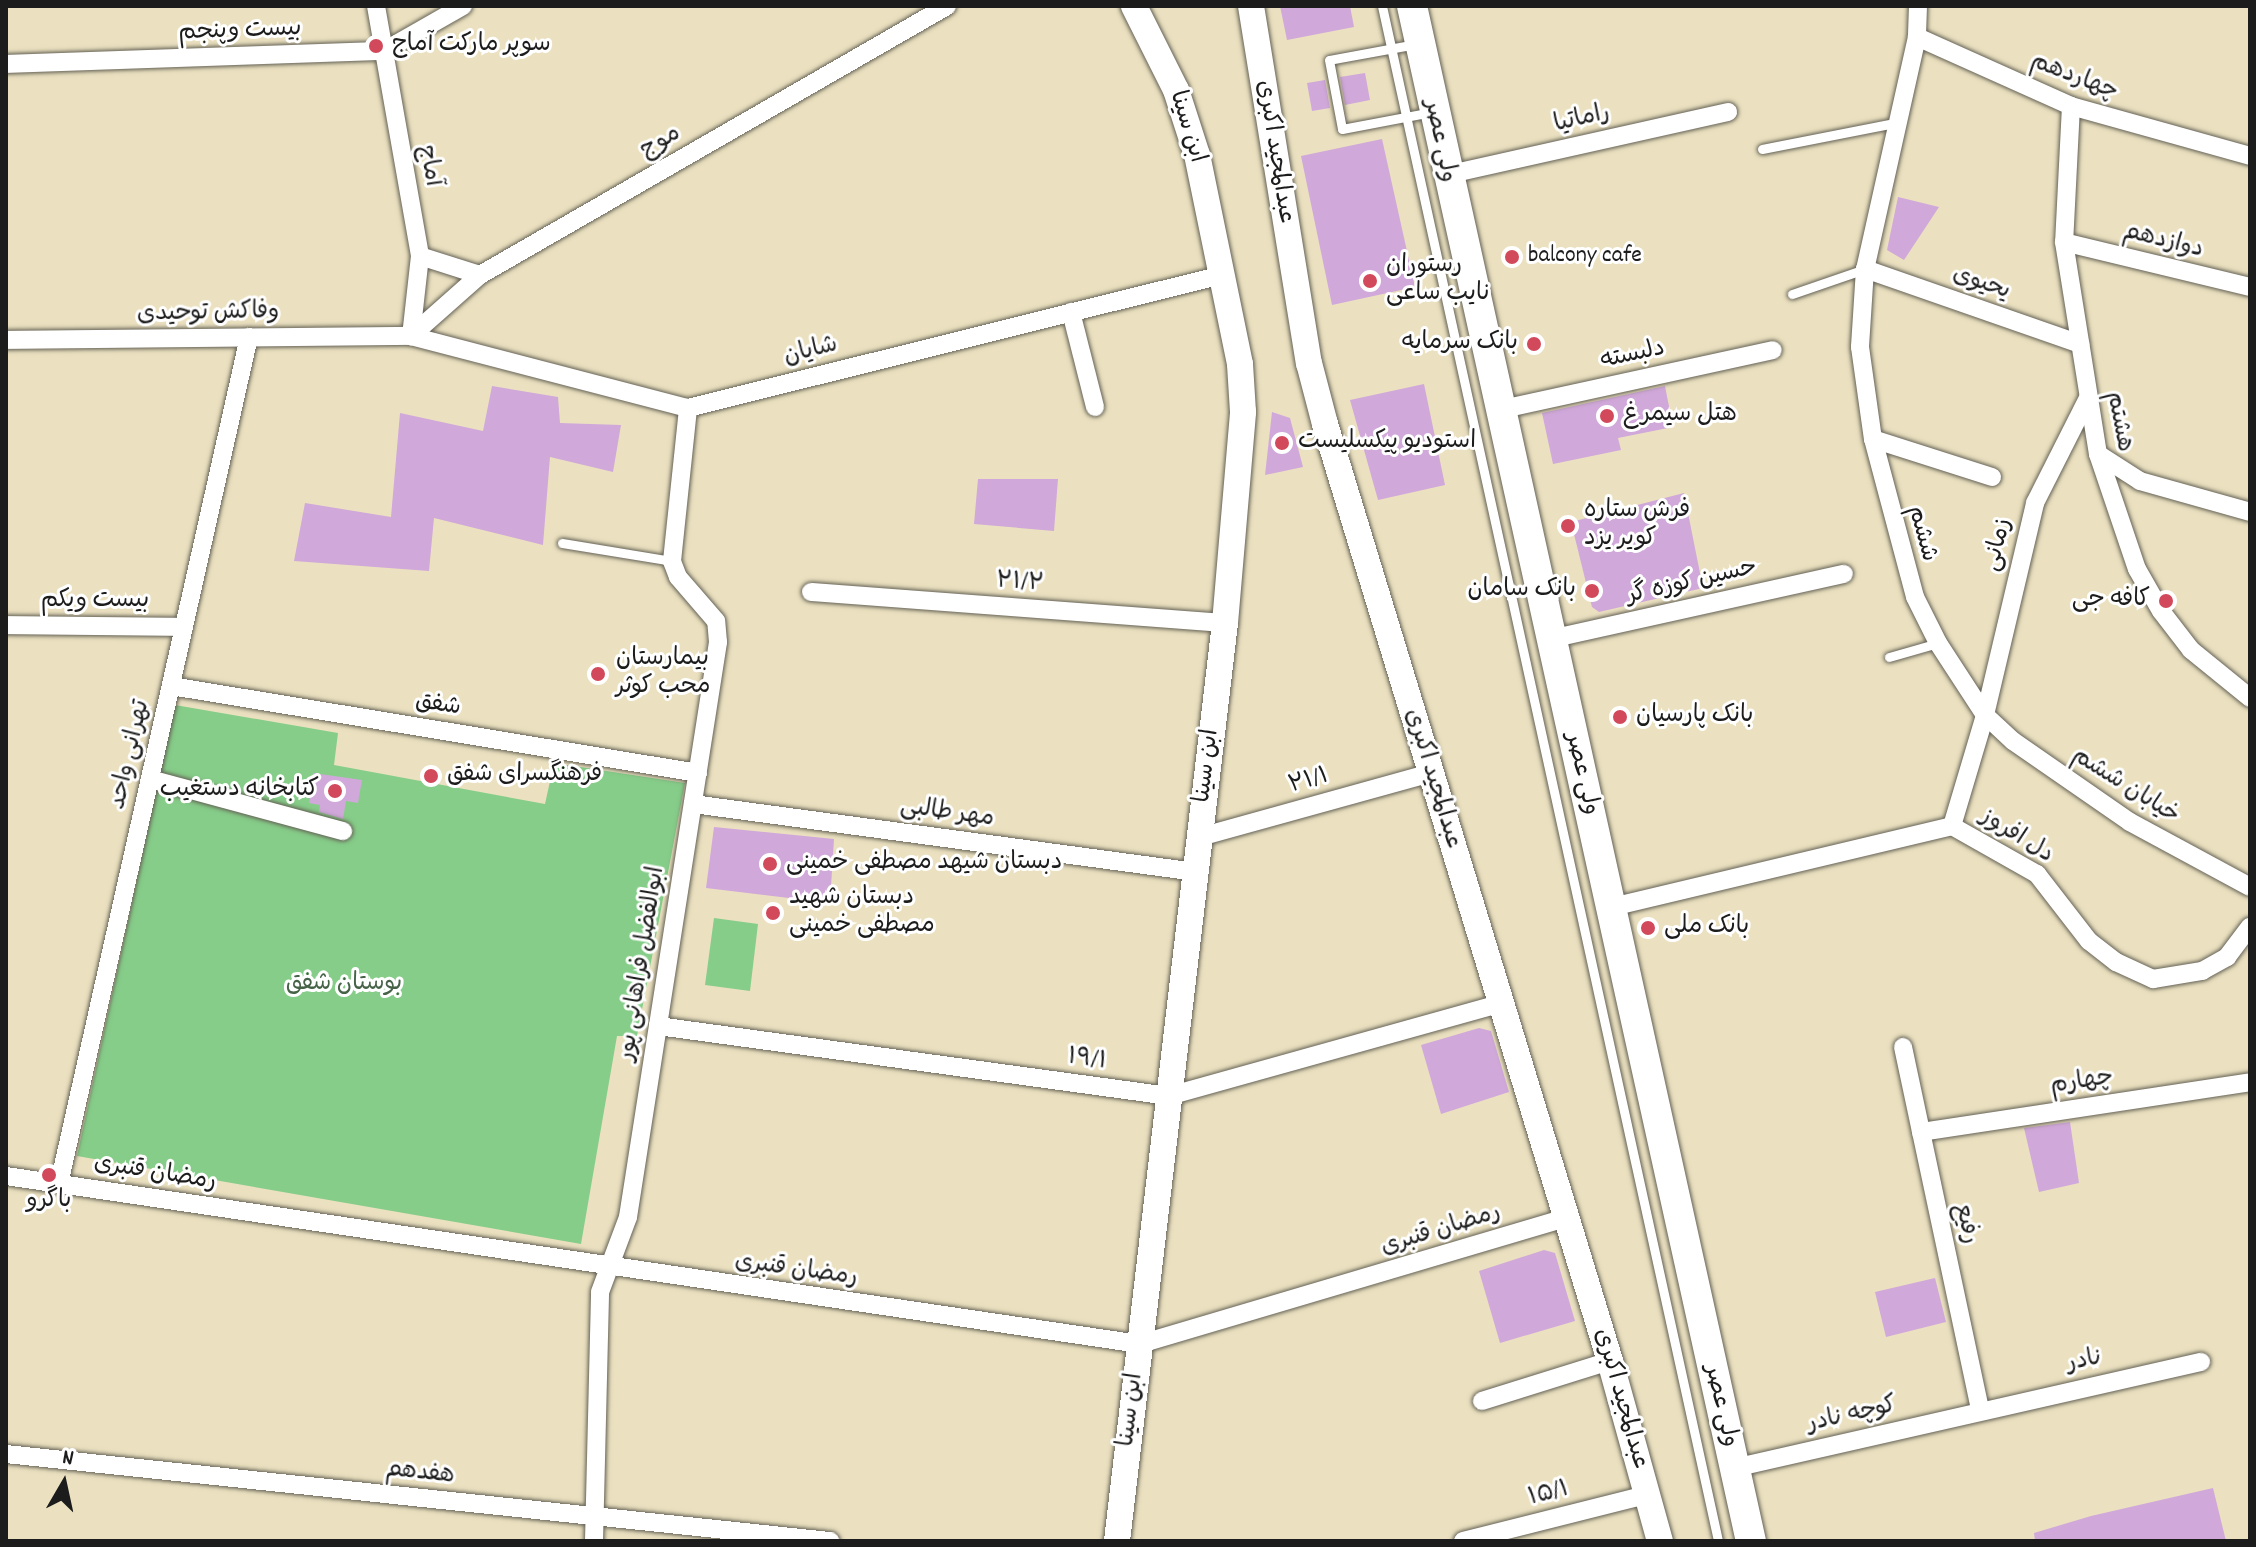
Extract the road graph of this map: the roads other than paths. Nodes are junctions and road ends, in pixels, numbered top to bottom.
1 (376, 6) edge
2 (463, 6) edge
3 (947, 6) edge
4 (1134, 6) edge
5 (1251, 6) edge
6 (1382, 6) edge
7 (1412, 6) edge
8 (1918, 6) edge
9 (1917, 37) junction
10 (1405, 46) junction
11 (384, 51) junction
12 (6, 64) edge
13 (2071, 106) junction
14 (1433, 112) junction
15 (1728, 112) dead end
16 (1403, 118) junction
17 (1894, 123) junction
18 (1762, 149) dead end
19 (2250, 156) edge
20 (1446, 175) junction
21 (2064, 242) junction
22 (420, 256) junction
23 (1865, 269) junction
24 (480, 275) junction
25 (1222, 275) junction
26 (2250, 287) edge
27 (1792, 294) dead end
28 (1071, 312) junction
29 (411, 336) junction
30 (249, 337) junction
31 (6, 340) edge
32 (2080, 344) junction
33 (1773, 350) dead end
34 (2088, 398) junction
35 (1095, 407) dead end
36 (688, 408) junction
37 (1503, 409) junction
38 (1873, 439) junction
39 (2098, 454) junction
40 (1992, 477) dead end
41 (2250, 512) edge
42 (562, 543) dead end
43 (672, 561) junction
44 (1844, 574) dead end
45 (811, 592) dead end
46 (1225, 623) junction
47 (6, 625) edge
48 (184, 627) junction
49 (1550, 639) junction
50 (1938, 643) junction
51 (1889, 657) dead end
52 (171, 686) junction
53 (2250, 698) edge
54 (1985, 715) junction
55 (698, 773) junction
56 (1430, 773) junction
57 (150, 779) junction
58 (693, 804) junction
59 (1952, 826) junction
60 (343, 831) dead end
61 (1200, 837) junction
62 (1196, 872) junction
63 (2250, 887) edge
64 (1612, 907) junction
65 (2250, 927) edge
66 (1501, 1003) junction
67 (658, 1026) junction
68 (1903, 1047) dead end
69 (2250, 1082) edge
70 (1169, 1096) junction
71 (1921, 1132) junction
72 (6, 1176) edge
73 (59, 1184) junction
74 (1566, 1218) junction
75 (611, 1269) junction
76 (1140, 1344) junction
77 (1610, 1361) junction
78 (2201, 1362) dead end
79 (1482, 1401) dead end
80 (1980, 1410) junction
81 (6, 1454) edge
82 (1734, 1468) junction
83 (1646, 1495) junction
84 (595, 1516) junction
85 (594, 1541) edge
86 (830, 1541) edge
87 (1117, 1541) edge
88 (1463, 1541) edge
89 (1660, 1541) edge
90 (1718, 1541) edge
91 (1751, 1541) edge

1 - 11 street, آماج
2 - 11 street, بیست وپنجم
3 - 24 street, موج
4 - 25 street, ابن سینا
5 - 56 street, عبدالمجید اکبری
6 - 10 lane
7 - 10 main road, ولی عصر
8 - 9 street
9 - 13 street, چهاردهم
9 - 17 street, ششم
10 - 14 main road, ولی عصر
10 - 16 lane
10 - 16 lane
11 - 12 street, بیست وپنجم
11 - 22 street, آماج
13 - 19 street, چهاردهم
13 - 21 street, هشتم
14 - 16 lane
14 - 20 main road, ولی عصر
15 - 20 street, راماتیا
16 - 90 lane
17 - 18 lane
17 - 23 street, ششم
20 - 37 main road, ولی عصر
21 - 26 street, دوازدهم
21 - 32 street, هشتم
22 - 24 street
22 - 29 street, آماج
23 - 27 lane
23 - 32 street, یحیوی
23 - 38 street, ششم
24 - 29 street, موج
25 - 28 street, شایان
25 - 46 street, ابن سینا
28 - 35 street
28 - 36 street, شایان
29 - 30 street, وفاکش توحیدی
29 - 36 street, شایان
30 - 31 street, وفاکش توحیدی
30 - 48 street, تهرانی واحد
32 - 34 street, هشتم
33 - 37 street, دلبسته
34 - 39 street, هشتم
34 - 54 street, زمانی
36 - 43 street
37 - 49 main road, ولی عصر
38 - 40 street
38 - 50 street, ششم
39 - 41 street
39 - 53 street, هشتم
42 - 43 lane
43 - 55 street, ابوالفضل فراهانی پور
44 - 49 street, حسین کوزه گر
45 - 46 street, ۲۱/۲
46 - 61 street, ابن سینا
47 - 48 street, بیست‌ ویکم
48 - 52 street, تهرانی واحد
49 - 64 main road, ولی عصر
50 - 51 lane
50 - 54 street, ششم
52 - 55 street, شفق
52 - 57 street, تهرانی واحد
54 - 59 street, زمانی
54 - 63 street, خیابان ششم
55 - 58 street, ابوالفضل فراهانی پور
56 - 61 street, ۲۱/۱
56 - 66 street, عبدالمجید اکبری
57 - 60 street
57 - 73 street, تهرانی واحد
58 - 62 street, مهر طالبی
58 - 67 street, ابوالفضل فراهانی پور
59 - 64 street, دل افروز
59 - 65 street, دل افروز
61 - 62 street, ابن سینا
62 - 70 street, ابن سینا
64 - 82 main road, ولی عصر
66 - 70 street, ۱۹/۱
66 - 74 street, عبدالمجید اکبری
67 - 70 street, ۱۹/۱
67 - 75 street, ابوالفضل فراهانی پور
68 - 71 street, رفیع
69 - 71 street, چهارم
70 - 76 street, ابن سینا
71 - 80 street, رفیع
72 - 73 street, رمضان قنبری
73 - 75 street, رمضان قنبری
74 - 76 street, رمضان قنبری
74 - 77 street, عبدالمجید اکبری
75 - 76 street, رمضان قنبری
75 - 84 street, ابوالفضل فراهانی پور
76 - 87 street, ابن سینا
77 - 79 street
77 - 83 street, عبدالمجید اکبری
78 - 80 street, نادر
80 - 82 street, کوچه نادر
81 - 84 street, هفدهم
82 - 91 main road, ولی عصر
83 - 88 street, ۱۵/۱
83 - 89 street, عبدالمجید اکبری
84 - 85 street, ابوالفضل فراهانی پور
84 - 86 street, هفدهم

